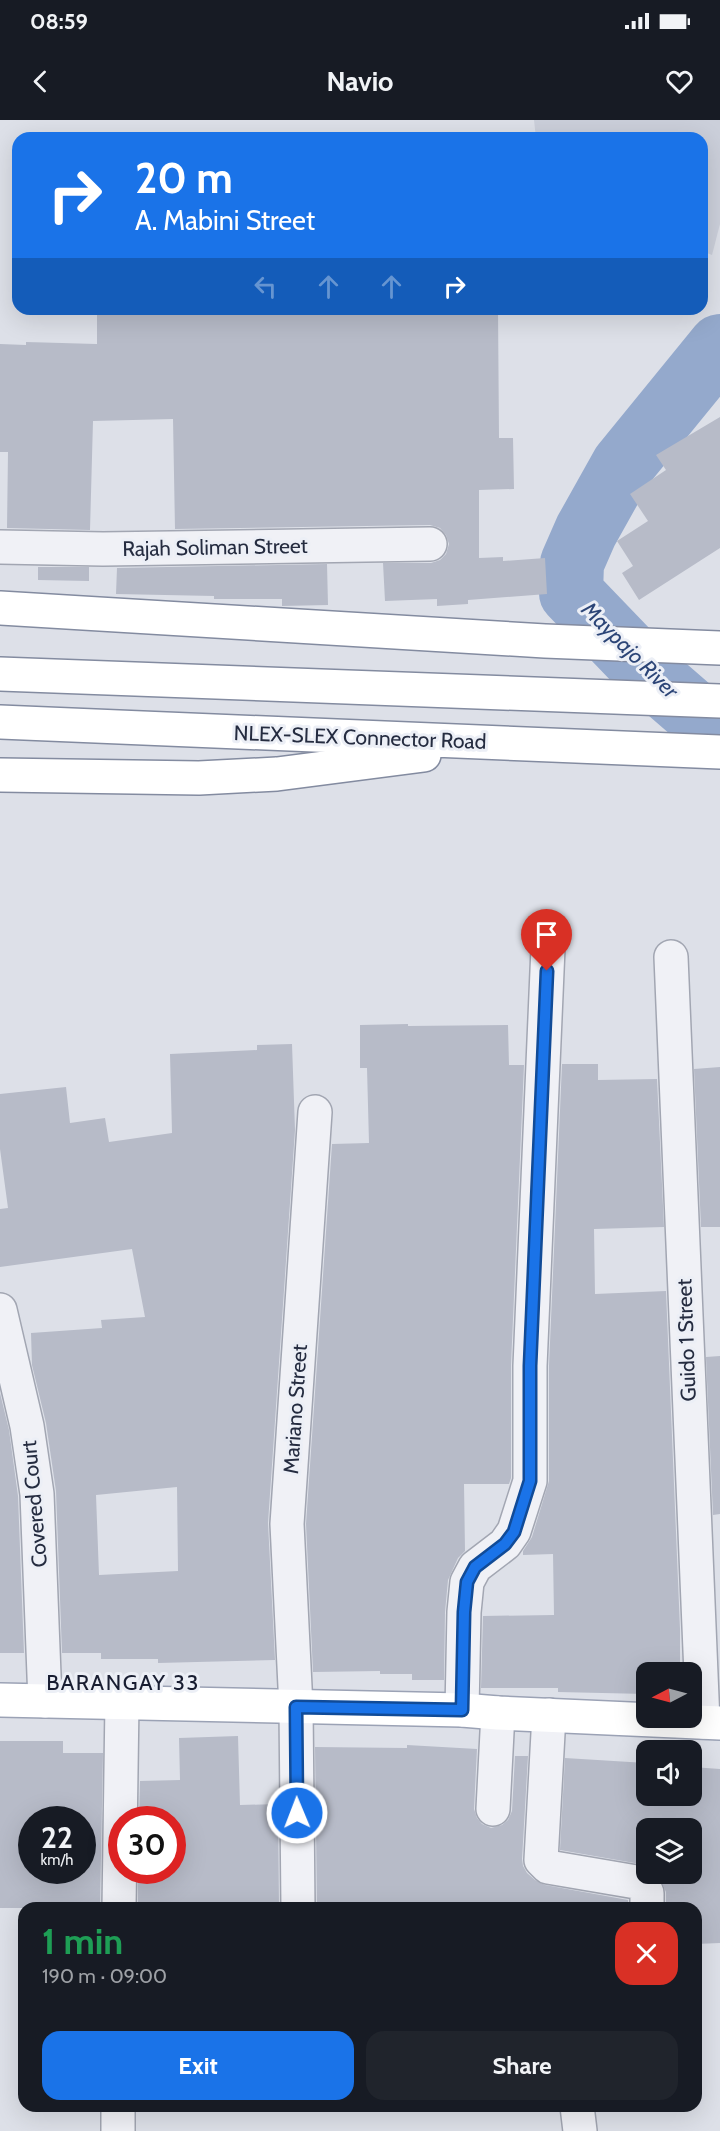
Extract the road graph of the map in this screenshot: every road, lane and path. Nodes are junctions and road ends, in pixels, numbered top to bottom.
1 (430, 544) dead end
2 (0, 546) edge
3 (0, 608) edge
4 (720, 648) edge
5 (0, 674) edge
6 (720, 701) edge
7 (0, 722) edge
8 (515, 744) junction
9 (720, 752) edge
10 (0, 775) edge
11 (548, 948) dead end
12 (671, 957) dead end
13 (315, 1112) dead end
14 (0, 1310) edge
15 (0, 1700) edge
16 (45, 1701) junction
17 (122, 1702) junction
18 (296, 1707) junction
19 (462, 1710) junction
20 (498, 1713) junction
21 (549, 1715) junction
22 (711, 1722) edge
23 (493, 1809) dead end
24 (119, 1902) edge
25 (298, 1902) edge
26 (647, 1902) edge
27 (118, 2112) edge
28 (578, 2112) edge
29 (118, 2131) edge
30 (580, 2131) edge

1 - 2 street, Rajah Soliman Street
3 - 4 main road
5 - 6 main road
7 - 8 main road, NLEX-SLEX Connector Road
8 - 9 main road, NLEX-SLEX Connector Road
8 - 10 main road
11 - 19 street
12 - 22 street, Guido 1 Street
13 - 18 street, Mariano Street
14 - 16 street, Covered Court
15 - 16 main road
16 - 17 main road
17 - 18 main road
17 - 24 street
18 - 19 main road
18 - 25 street, Mariano Street
19 - 20 main road
20 - 21 main road
20 - 23 street
21 - 22 main road
21 - 26 street
27 - 29 street
28 - 30 street

